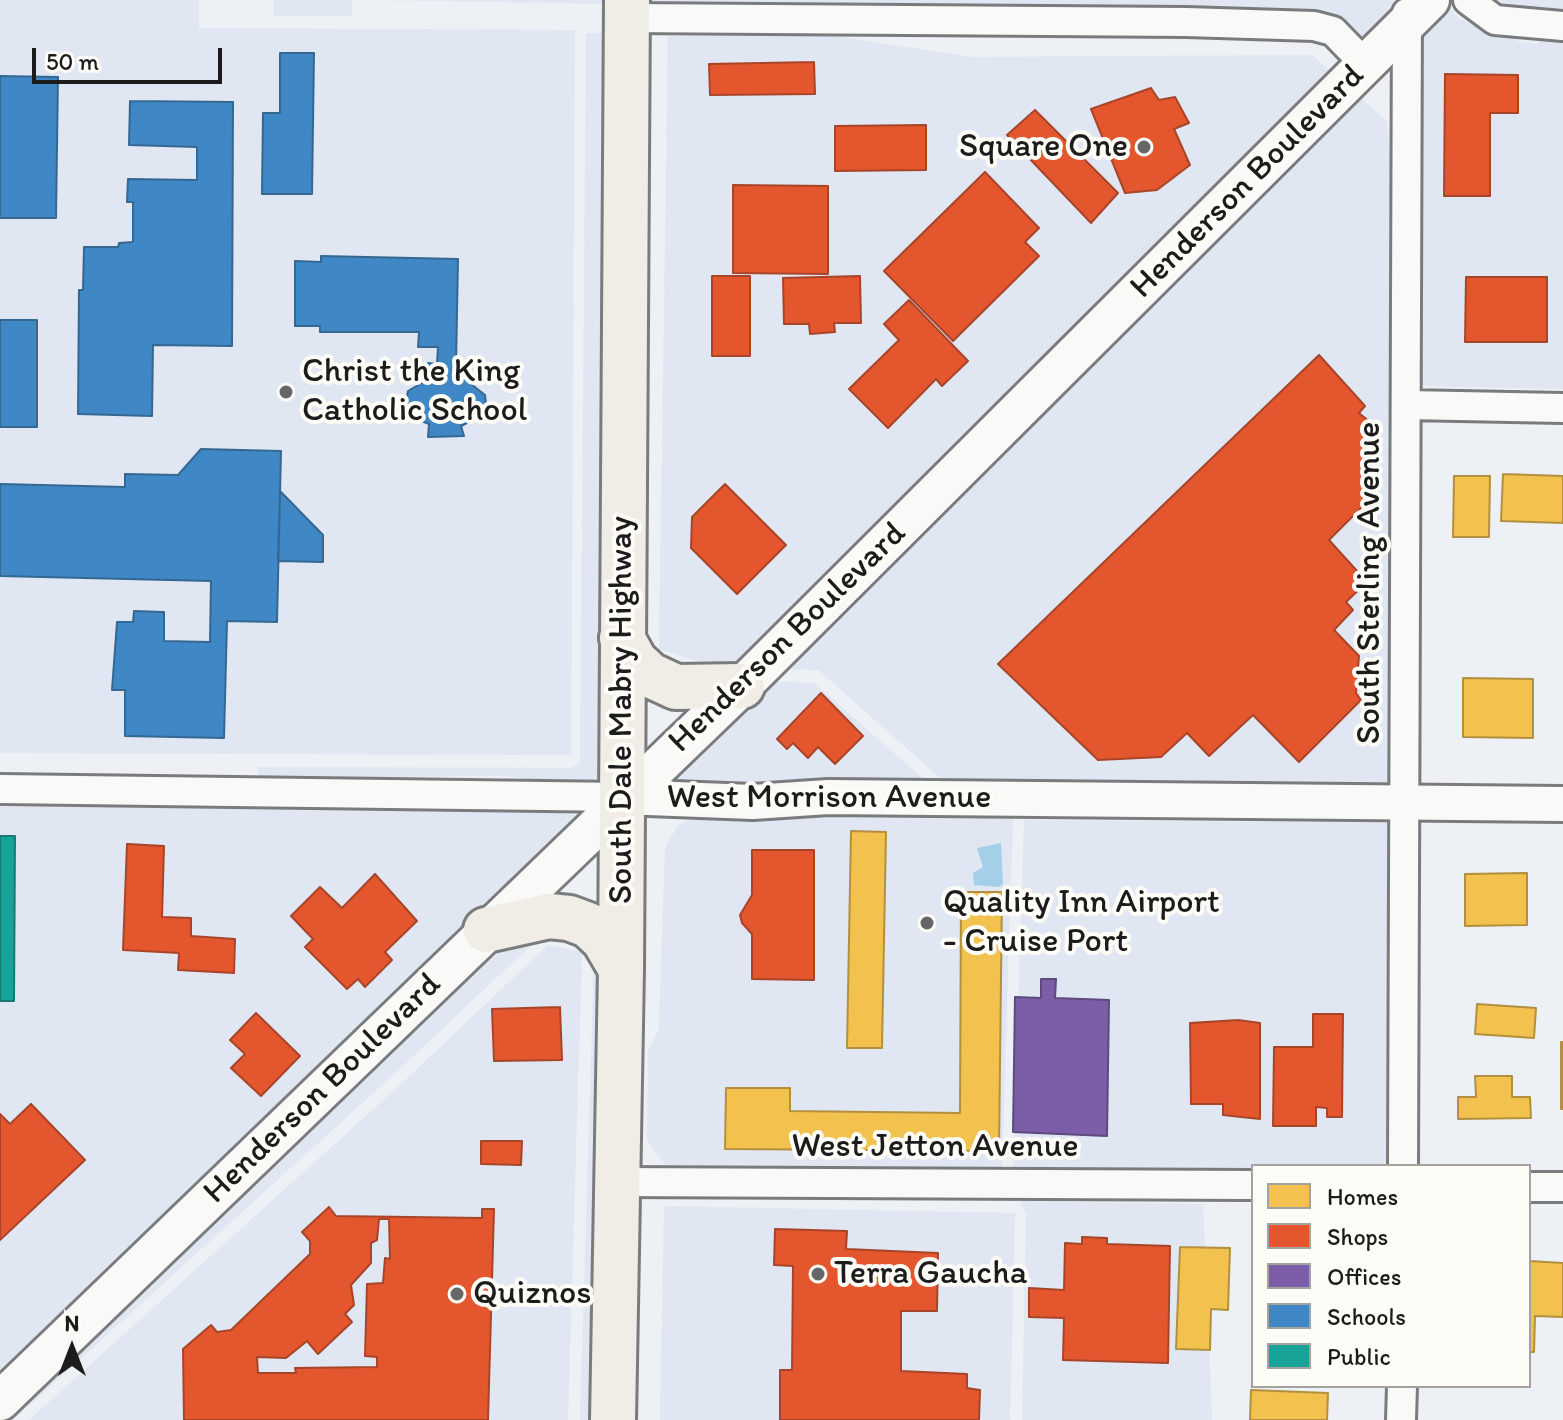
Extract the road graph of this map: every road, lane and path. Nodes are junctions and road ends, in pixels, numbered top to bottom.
1 (1468, 0) edge
2 (1415, 8) edge
3 (627, 9) edge
4 (1563, 26) edge
5 (1365, 64) junction
6 (1407, 405) junction
7 (1563, 408) edge
8 (622, 638) junction
9 (742, 686) junction
10 (0, 789) edge
11 (622, 797) junction
12 (1405, 802) junction
13 (1563, 804) edge
14 (486, 930) junction
15 (621, 969) junction
16 (1403, 1164) edge
17 (617, 1182) junction
18 (1251, 1185) edge
19 (1531, 1187) edge
20 (1563, 1187) edge
21 (1402, 1388) edge
22 (0, 1401) edge
23 (613, 1420) edge
24 (1401, 1420) edge

1 - 4 street
2 - 5 main road, Henderson Boulevard
2 - 6 street, South Sterling Avenue
3 - 5 street
3 - 8 main road, South Dale Mabry Highway
5 - 9 main road, Henderson Boulevard
6 - 7 street
6 - 12 street, South Sterling Avenue
8 - 9 main road
8 - 11 main road, South Dale Mabry Highway
9 - 11 main road, Henderson Boulevard
10 - 11 street, West Morrison Avenue
11 - 12 street, West Morrison Avenue
11 - 14 main road, Henderson Boulevard
11 - 15 main road, South Dale Mabry Highway
12 - 13 street, West Morrison Avenue
12 - 16 street, South Sterling Avenue
14 - 15 main road
14 - 22 main road, Henderson Boulevard
15 - 17 main road, South Dale Mabry Highway
17 - 18 street, West Jetton Avenue
17 - 23 main road, South Dale Mabry Highway
19 - 20 street
21 - 24 street

